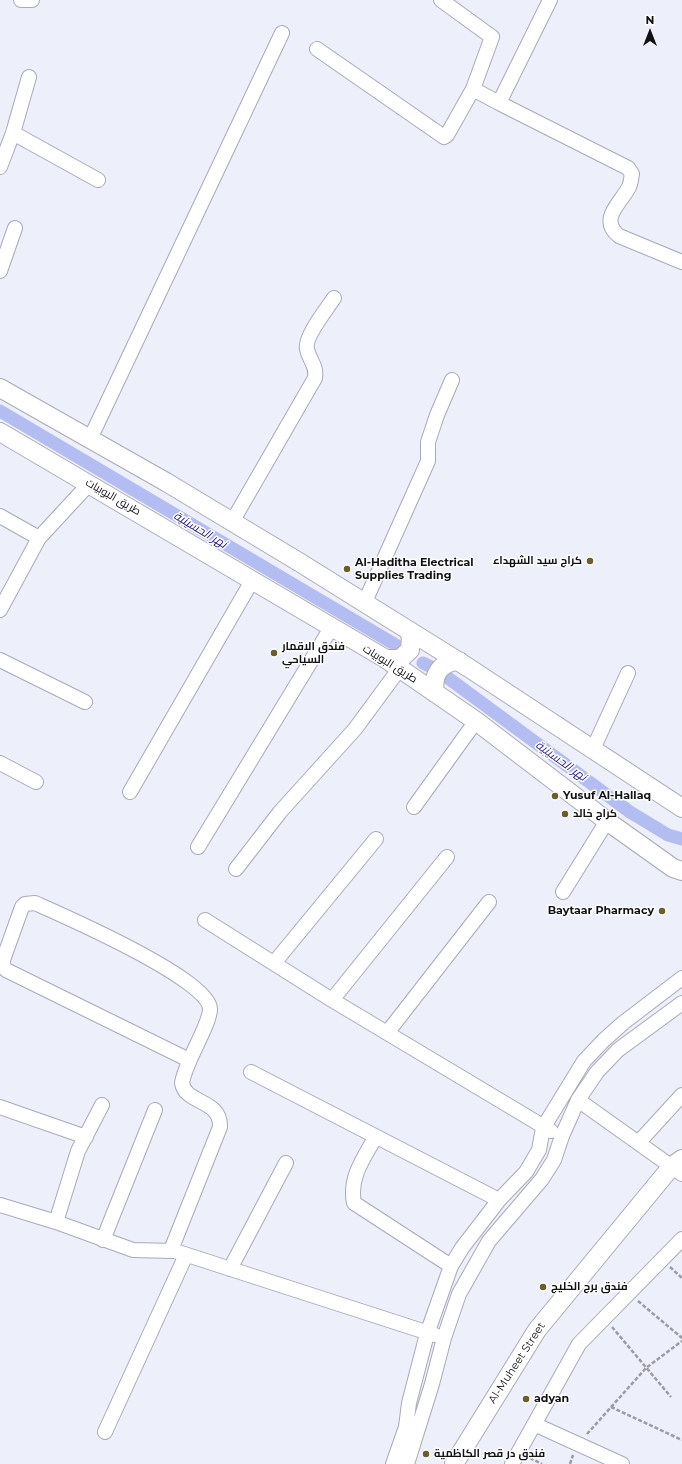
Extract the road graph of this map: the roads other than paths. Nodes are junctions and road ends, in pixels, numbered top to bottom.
1 (21, 0) edge
2 (32, 0) edge
3 (441, 0) edge
4 (550, 0) edge
5 (282, 33) dead end
6 (317, 49) dead end
7 (29, 77) dead end
8 (473, 89) junction
9 (499, 103) junction
10 (13, 133) junction
11 (0, 167) edge
12 (98, 180) dead end
13 (15, 228) dead end
14 (682, 262) edge
15 (0, 271) edge
16 (334, 298) dead end
17 (452, 380) dead end
18 (0, 388) edge
19 (0, 432) edge
20 (90, 439) junction
21 (89, 484) junction
22 (0, 516) edge
23 (232, 522) junction
24 (39, 538) junction
25 (253, 579) junction
26 (364, 604) junction
27 (0, 610) edge
28 (331, 628) junction
29 (408, 630) junction
30 (0, 660) edge
31 (458, 661) junction
32 (393, 664) junction
33 (628, 673) dead end
34 (435, 693) junction
35 (85, 702) dead end
36 (476, 721) junction
37 (593, 749) junction
38 (0, 763) edge
39 (36, 782) dead end
40 (130, 792) dead end
41 (414, 807) dead end
42 (682, 808) edge
43 (607, 821) junction
44 (376, 839) dead end
45 (198, 847) dead end
46 (447, 856) dead end
47 (236, 869) dead end
48 (679, 871) edge
49 (563, 892) dead end
50 (489, 902) dead end
51 (205, 920) dead end
52 (274, 963) junction
53 (682, 978) edge
54 (332, 1000) junction
55 (682, 1003) edge
56 (387, 1033) junction
57 (189, 1060) junction
58 (251, 1072) dead end
59 (682, 1095) edge
60 (578, 1100) junction
61 (102, 1105) dead end
62 (0, 1107) edge
63 (154, 1110) dead end
64 (543, 1128) junction
65 (562, 1136) junction
66 (86, 1137) junction
67 (375, 1138) junction
68 (639, 1142) junction
69 (286, 1163) dead end
70 (679, 1166) edge
71 (499, 1200) junction
72 (0, 1205) edge
73 (56, 1222) junction
74 (682, 1239) edge
75 (103, 1240) junction
76 (171, 1250) junction
77 (186, 1255) junction
78 (451, 1266) junction
79 (230, 1269) junction
80 (427, 1334) junction
81 (444, 1338) junction
82 (534, 1424) junction
83 (104, 1432) dead end
84 (393, 1464) edge
85 (407, 1464) edge
86 (454, 1464) edge
87 (512, 1464) edge
88 (622, 1464) edge

1 - 2 street
3 - 8 street
4 - 9 street
5 - 20 street
6 - 8 street
7 - 10 street
8 - 9 street
9 - 14 street
10 - 11 street
10 - 12 street
13 - 15 street
16 - 23 street
17 - 26 street
18 - 20 main road
19 - 21 main road, طريق البوبيات
20 - 23 main road
21 - 24 street
21 - 25 main road, طريق البوبيات
22 - 24 street
23 - 26 main road
24 - 27 street
25 - 28 main road, طريق البوبيات
25 - 40 street
26 - 29 main road
28 - 32 main road, طريق البوبيات
28 - 45 street
29 - 31 main road
29 - 32 main road
30 - 35 street
31 - 34 main road
31 - 37 main road
32 - 34 main road, طريق البوبيات
32 - 47 street
33 - 37 street
34 - 36 main road, طريق البوبيات
36 - 41 street
36 - 43 main road, طريق البوبيات
37 - 42 main road
38 - 39 street
43 - 48 main road, طريق البوبيات
43 - 49 street
44 - 52 street
46 - 54 street
50 - 56 street
51 - 52 street
52 - 54 street
53 - 64 street
54 - 56 street
55 - 60 street
56 - 64 street
57 - 57 street
57 - 76 street
58 - 67 street
59 - 68 street
60 - 65 street
60 - 68 street
61 - 66 street
62 - 66 street
63 - 75 street
64 - 65 street
64 - 71 street
65 - 81 street
66 - 73 street
67 - 71 street
67 - 78 street
68 - 70 street
69 - 79 street
70 - 86 main road, Al-Muheet Street
71 - 78 street
72 - 73 street
73 - 75 street
74 - 82 street
75 - 76 street
76 - 77 street
77 - 79 street
77 - 83 street
78 - 80 street
79 - 80 street
80 - 81 street
80 - 84 street
81 - 85 street
82 - 87 street
82 - 88 street

